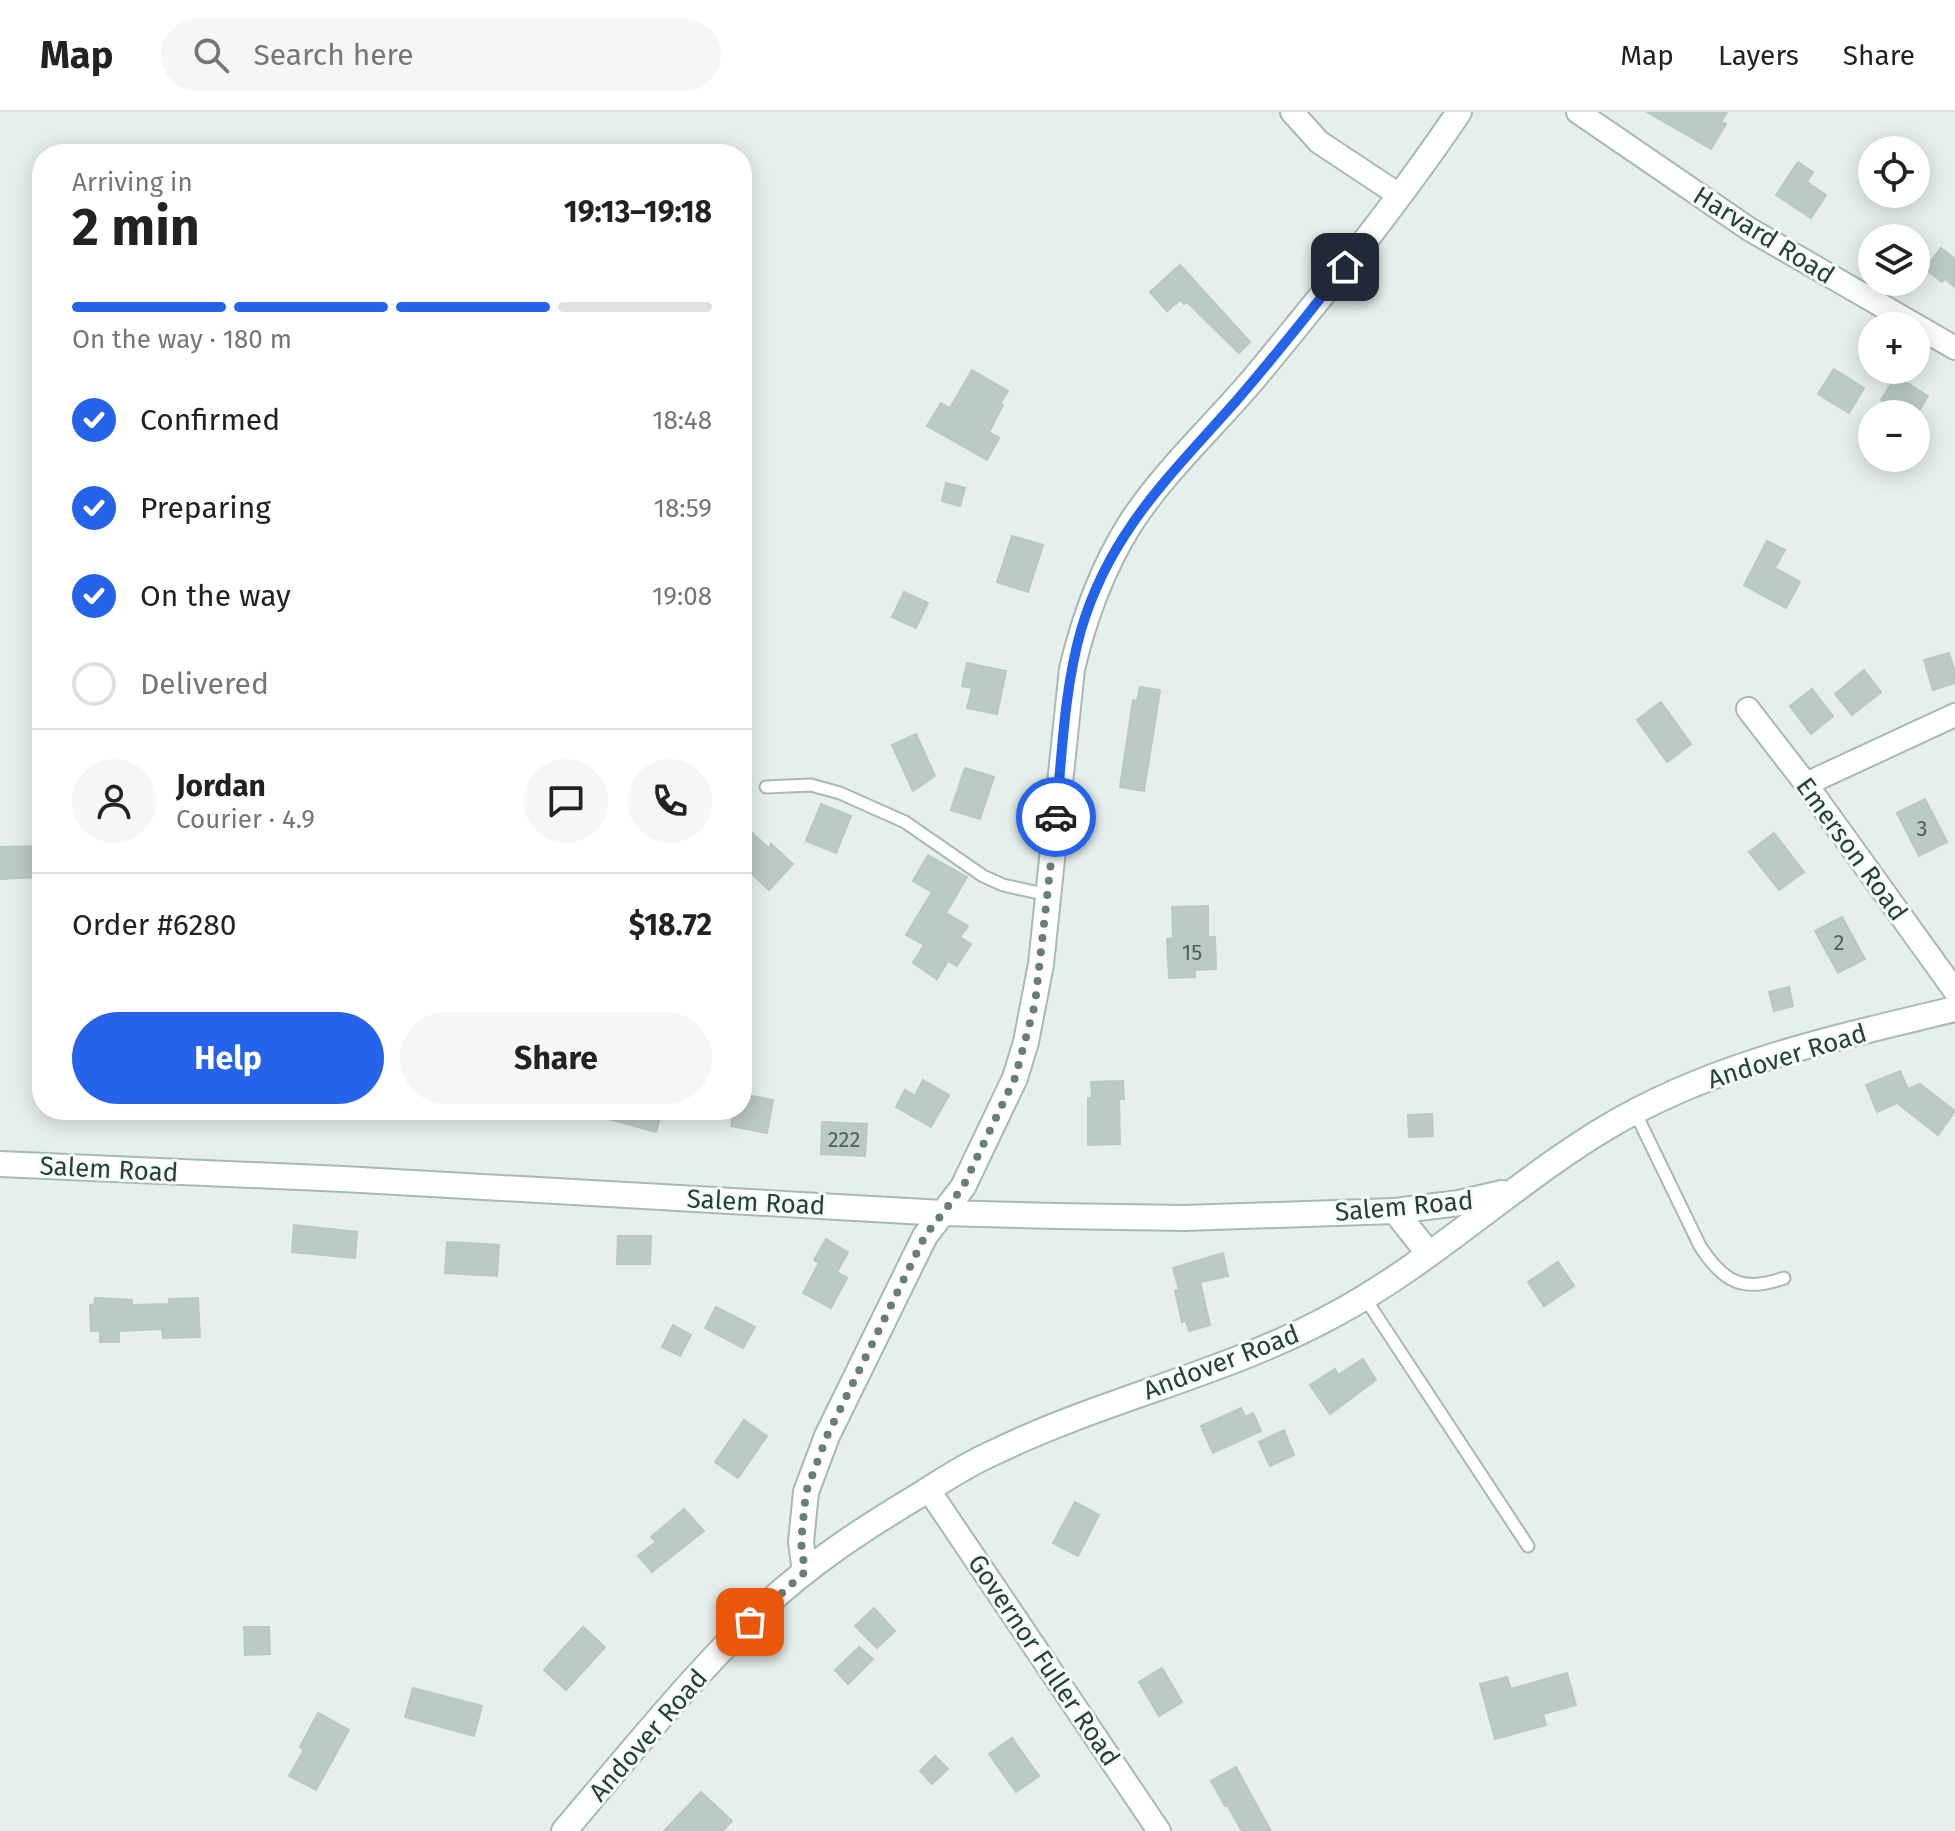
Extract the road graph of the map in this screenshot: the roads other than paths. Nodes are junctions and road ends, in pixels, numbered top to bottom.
1 (1292, 112) edge
2 (1459, 112) edge
3 (1578, 112) edge
4 (1399, 195) junction
5 (1955, 348) edge
6 (1748, 709) dead end
7 (1955, 715) edge
8 (1806, 784) junction
9 (766, 787) dead end
10 (1048, 895) junction
11 (1955, 991) edge
12 (1955, 1009) edge
13 (1635, 1112) junction
14 (0, 1164) edge
15 (1511, 1190) junction
16 (1395, 1211) junction
17 (943, 1213) junction
18 (1429, 1254) junction
19 (1784, 1278) dead end
20 (1365, 1298) junction
21 (928, 1489) junction
22 (1528, 1546) dead end
23 (805, 1572) junction
24 (564, 1831) edge
25 (1159, 1831) edge

1 - 4 street
2 - 4 main road
3 - 5 street, Harvard Road
4 - 10 main road
6 - 8 street, Emerson Road
7 - 8 street
8 - 11 street, Emerson Road
9 - 10 lane
10 - 17 main road
12 - 13 main road, Andover Road
13 - 15 main road, Andover Road
13 - 19 lane
14 - 17 main road, Salem Road
15 - 16 main road, Salem Road
15 - 18 main road, Andover Road
16 - 17 main road, Salem Road
16 - 18 main road
17 - 23 main road
18 - 20 main road, Andover Road
20 - 21 main road, Andover Road
20 - 22 lane
21 - 23 main road, Andover Road
21 - 25 street, Governor Fuller Road
23 - 24 main road, Andover Road

